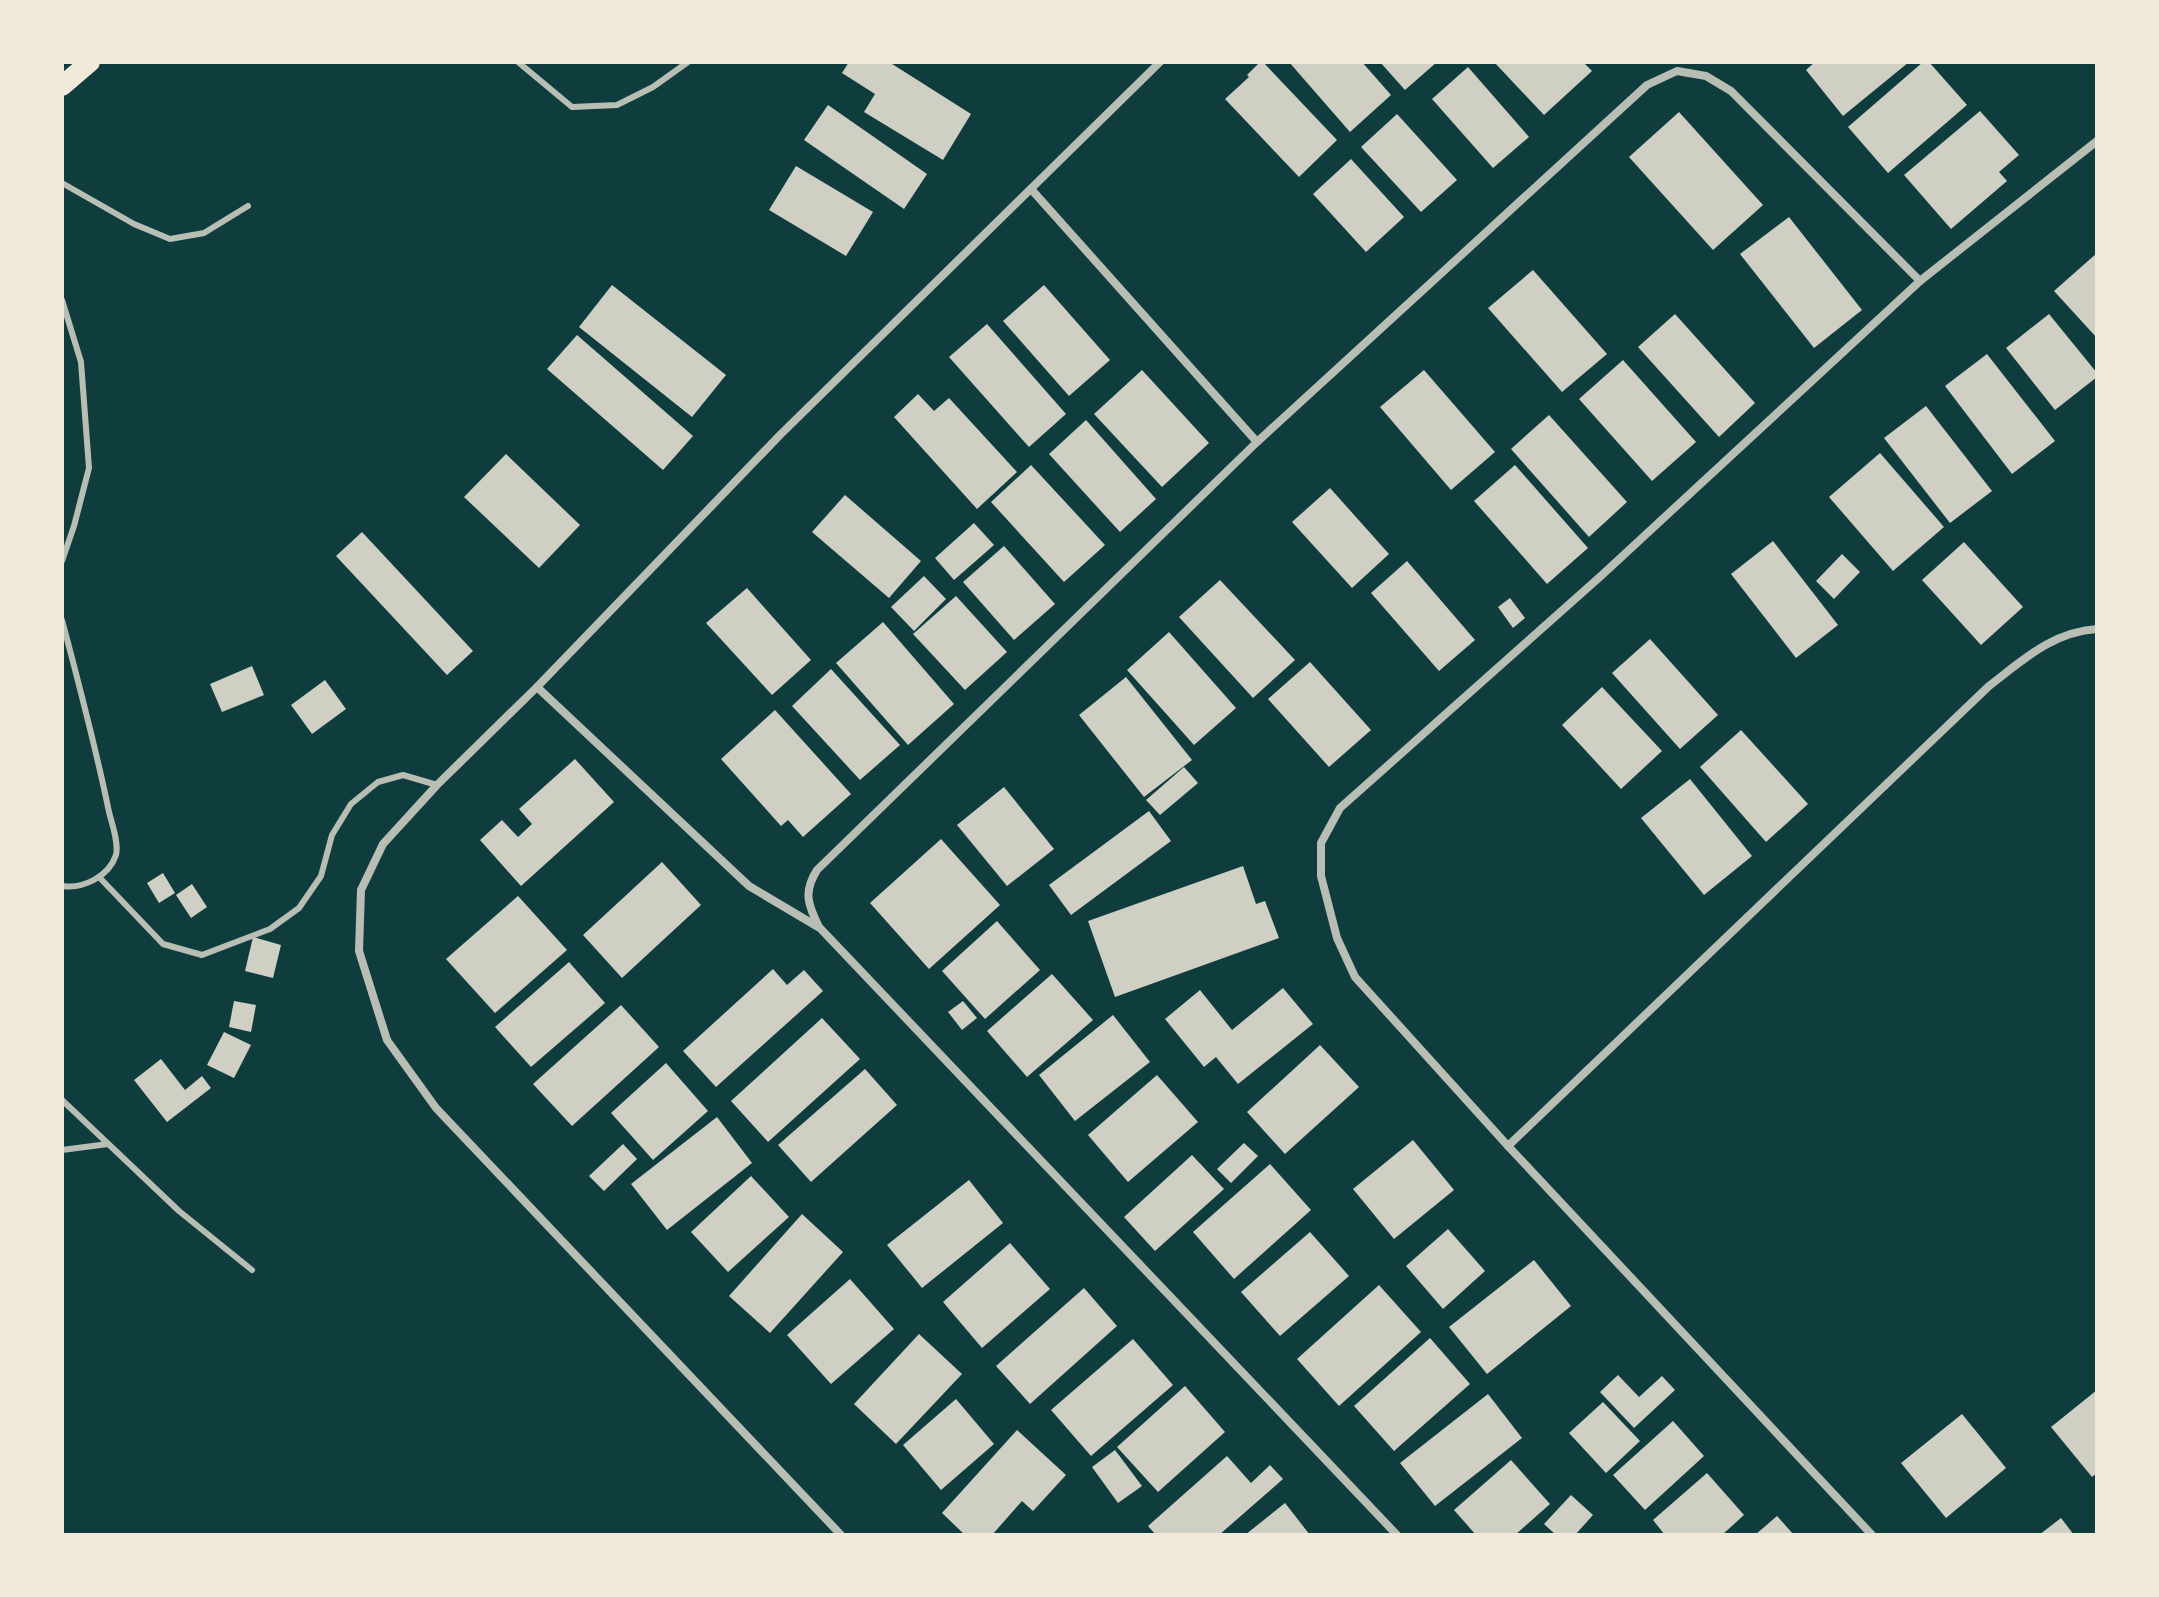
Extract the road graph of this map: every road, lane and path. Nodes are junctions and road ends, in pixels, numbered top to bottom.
1 (90, 62) edge
2 (518, 62) edge
3 (688, 62) edge
4 (1160, 62) edge
5 (62, 86) edge
6 (2097, 141) edge
7 (62, 183) edge
8 (1031, 189) junction
9 (248, 206) dead end
10 (1920, 281) junction
11 (62, 300) edge
12 (1257, 442) junction
13 (62, 561) edge
14 (62, 620) edge
15 (2097, 629) edge
16 (537, 687) junction
17 (437, 785) junction
18 (100, 878) junction
19 (62, 886) edge
20 (819, 927) junction
21 (62, 1100) edge
22 (108, 1144) junction
23 (1508, 1146) junction
24 (62, 1150) edge
25 (252, 1270) dead end
26 (841, 1535) edge
27 (1397, 1535) edge
28 (1872, 1535) edge

1 - 5 main road
2 - 3 lane
4 - 8 street
6 - 10 street
7 - 9 lane
8 - 12 street
8 - 16 street
10 - 12 street
10 - 23 street
11 - 13 lane
12 - 20 street
14 - 18 lane
15 - 23 street
16 - 17 street
16 - 20 street
17 - 18 lane
17 - 26 street
18 - 19 lane
20 - 27 street
21 - 22 lane
22 - 24 lane
22 - 25 lane
23 - 28 street

